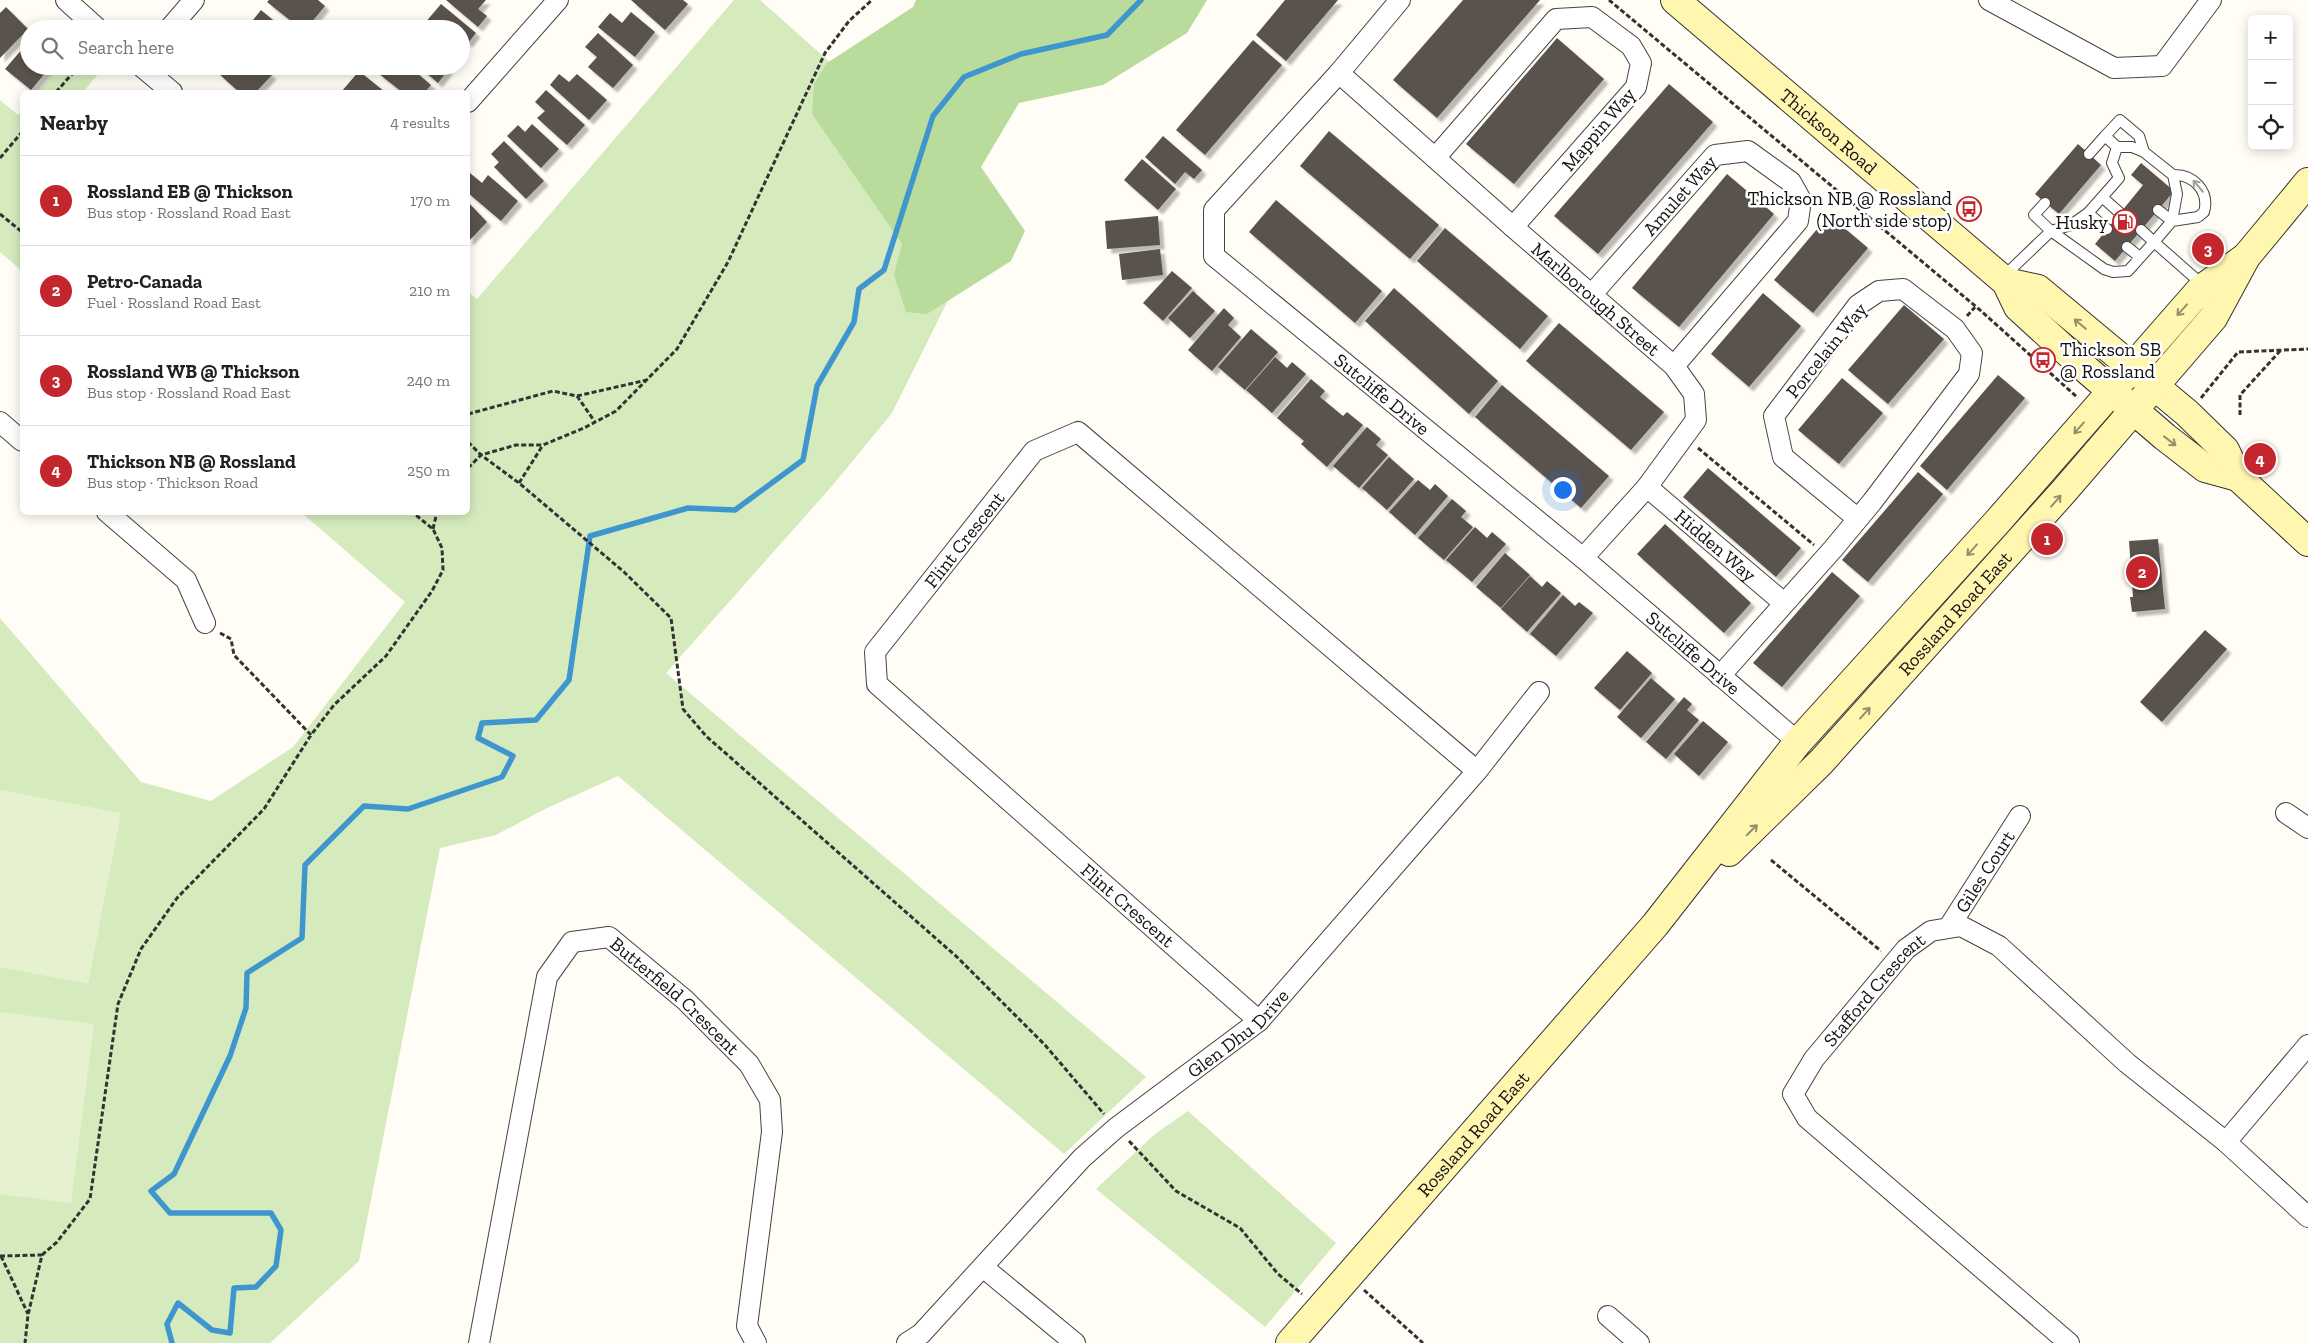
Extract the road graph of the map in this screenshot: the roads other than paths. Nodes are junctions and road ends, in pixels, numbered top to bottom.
1 (66, 0) edge
2 (194, 0) edge
3 (558, 0) edge
4 (1400, 0) edge
5 (1675, 0) edge
6 (1990, 0) edge
7 (2211, 0) edge
8 (88, 20) edge
9 (177, 20) edge
10 (1339, 73) junction
11 (152, 75) edge
12 (170, 90) edge
13 (470, 100) edge
14 (2105, 136) junction
15 (2117, 147) junction
16 (2144, 152) junction
17 (2089, 154) dead end
18 (1435, 158) junction
19 (2173, 175) junction
20 (2308, 182) edge
21 (2102, 197) junction
22 (2045, 203) dead end
23 (2158, 210) dead end
24 (2088, 213) junction
25 (2120, 213) dead end
26 (2172, 221) junction
27 (1513, 227) junction
28 (2107, 229) dead end
29 (2141, 230) dead end
30 (2051, 231) junction
31 (2154, 242) junction
32 (2127, 247) dead end
33 (2140, 257) junction
34 (2246, 257) junction
35 (2004, 280) junction
36 (2205, 286) junction
37 (1592, 294) junction
38 (1674, 366) junction
39 (2132, 366) junction
40 (2154, 385) junction
41 (2111, 391) junction
42 (2133, 410) junction
43 (0, 422) edge
44 (20, 439) edge
45 (2238, 477) junction
46 (1647, 487) junction
47 (110, 515) edge
48 (1858, 519) junction
49 (2308, 542) edge
50 (1583, 558) junction
51 (1784, 604) junction
52 (204, 623) road end
53 (1720, 676) junction
54 (1539, 692) dead end
55 (1798, 742) junction
56 (1478, 771) junction
57 (2286, 812) dead end
58 (2020, 816) dead end
59 (2308, 828) edge
60 (1655, 925) junction
61 (1949, 927) junction
62 (1259, 1021) junction
63 (2308, 1046) edge
64 (2226, 1142) junction
65 (2308, 1217) edge
66 (984, 1268) junction
67 (1608, 1316) dead end
68 (2064, 1342) edge
69 (479, 1343) edge
70 (756, 1343) edge
71 (907, 1343) edge
72 (1075, 1343) edge
73 (1290, 1343) edge
74 (1639, 1343) edge

1 - 8 street
2 - 9 street
3 - 13 street
4 - 10 street, Sutcliffe Drive
5 - 35 main road, Thickson Road
6 - 7 street
10 - 18 street, Marlborough Street
10 - 50 street, Sutcliffe Drive
11 - 12 street
14 - 15 lane
14 - 16 lane
14 - 17 lane
15 - 16 lane
15 - 21 lane
16 - 19 lane
18 - 27 street, Marlborough Street
18 - 27 street, Mappin Way
19 - 26 lane
26 -> 19 lane
20 - 34 main road, Rossland Road East
21 - 24 lane
21 - 25 lane
22 - 30 lane
23 - 26 lane
24 - 28 lane
24 - 30 lane
26 - 31 lane
27 - 37 street, Marlborough Street
29 - 31 lane
30 - 33 lane
30 - 35 lane
31 - 33 lane
31 - 36 lane
32 - 33 lane
34 - 36 main road, Rossland Road East
34 - 40 main road, Rossland Road East
39 -> 35 main road, Thickson Road
35 - 41 main road, Thickson Road
36 -> 39 main road, Rossland Road East
37 - 38 street, Marlborough Street
37 - 38 street, Amulet Way
38 - 46 street, Marlborough Street
39 - 40 main road, Thickson Road
39 - 41 main road, Rossland Road East
40 - 42 main road, Rossland Road East
40 - 45 main road, Thickson Road
41 - 42 main road, Thickson Road
41 -> 55 main road, Rossland Road East
42 -> 45 main road, Thickson Road
60 -> 42 main road, Rossland Road East
43 - 44 street
45 - 49 main road, Thickson Road
46 - 50 street, Marlborough Street
46 - 51 street, Hidden Way
47 - 52 street
48 - 48 street, Porcelain Way
48 - 51 street, Porcelain Way
50 - 53 street, Sutcliffe Drive
51 - 53 street, Porcelain Way
53 - 55 street, Sutcliffe Drive
54 - 56 street, Glen Dhu Drive
55 - 60 main road, Rossland Road East
56 - 62 street, Glen Dhu Drive
56 - 62 street, Flint Crescent
57 - 59 street
58 - 61 street, Giles Court
60 - 73 main road, Rossland Road East
61 - 64 street, Stafford Crescent
61 - 68 street, Stafford Crescent
62 - 66 street, Glen Dhu Drive
63 - 64 street
64 - 65 street, Stafford Crescent
66 - 71 street, Glen Dhu Drive
66 - 72 street
67 - 74 street
69 - 70 street, Butterfield Crescent

